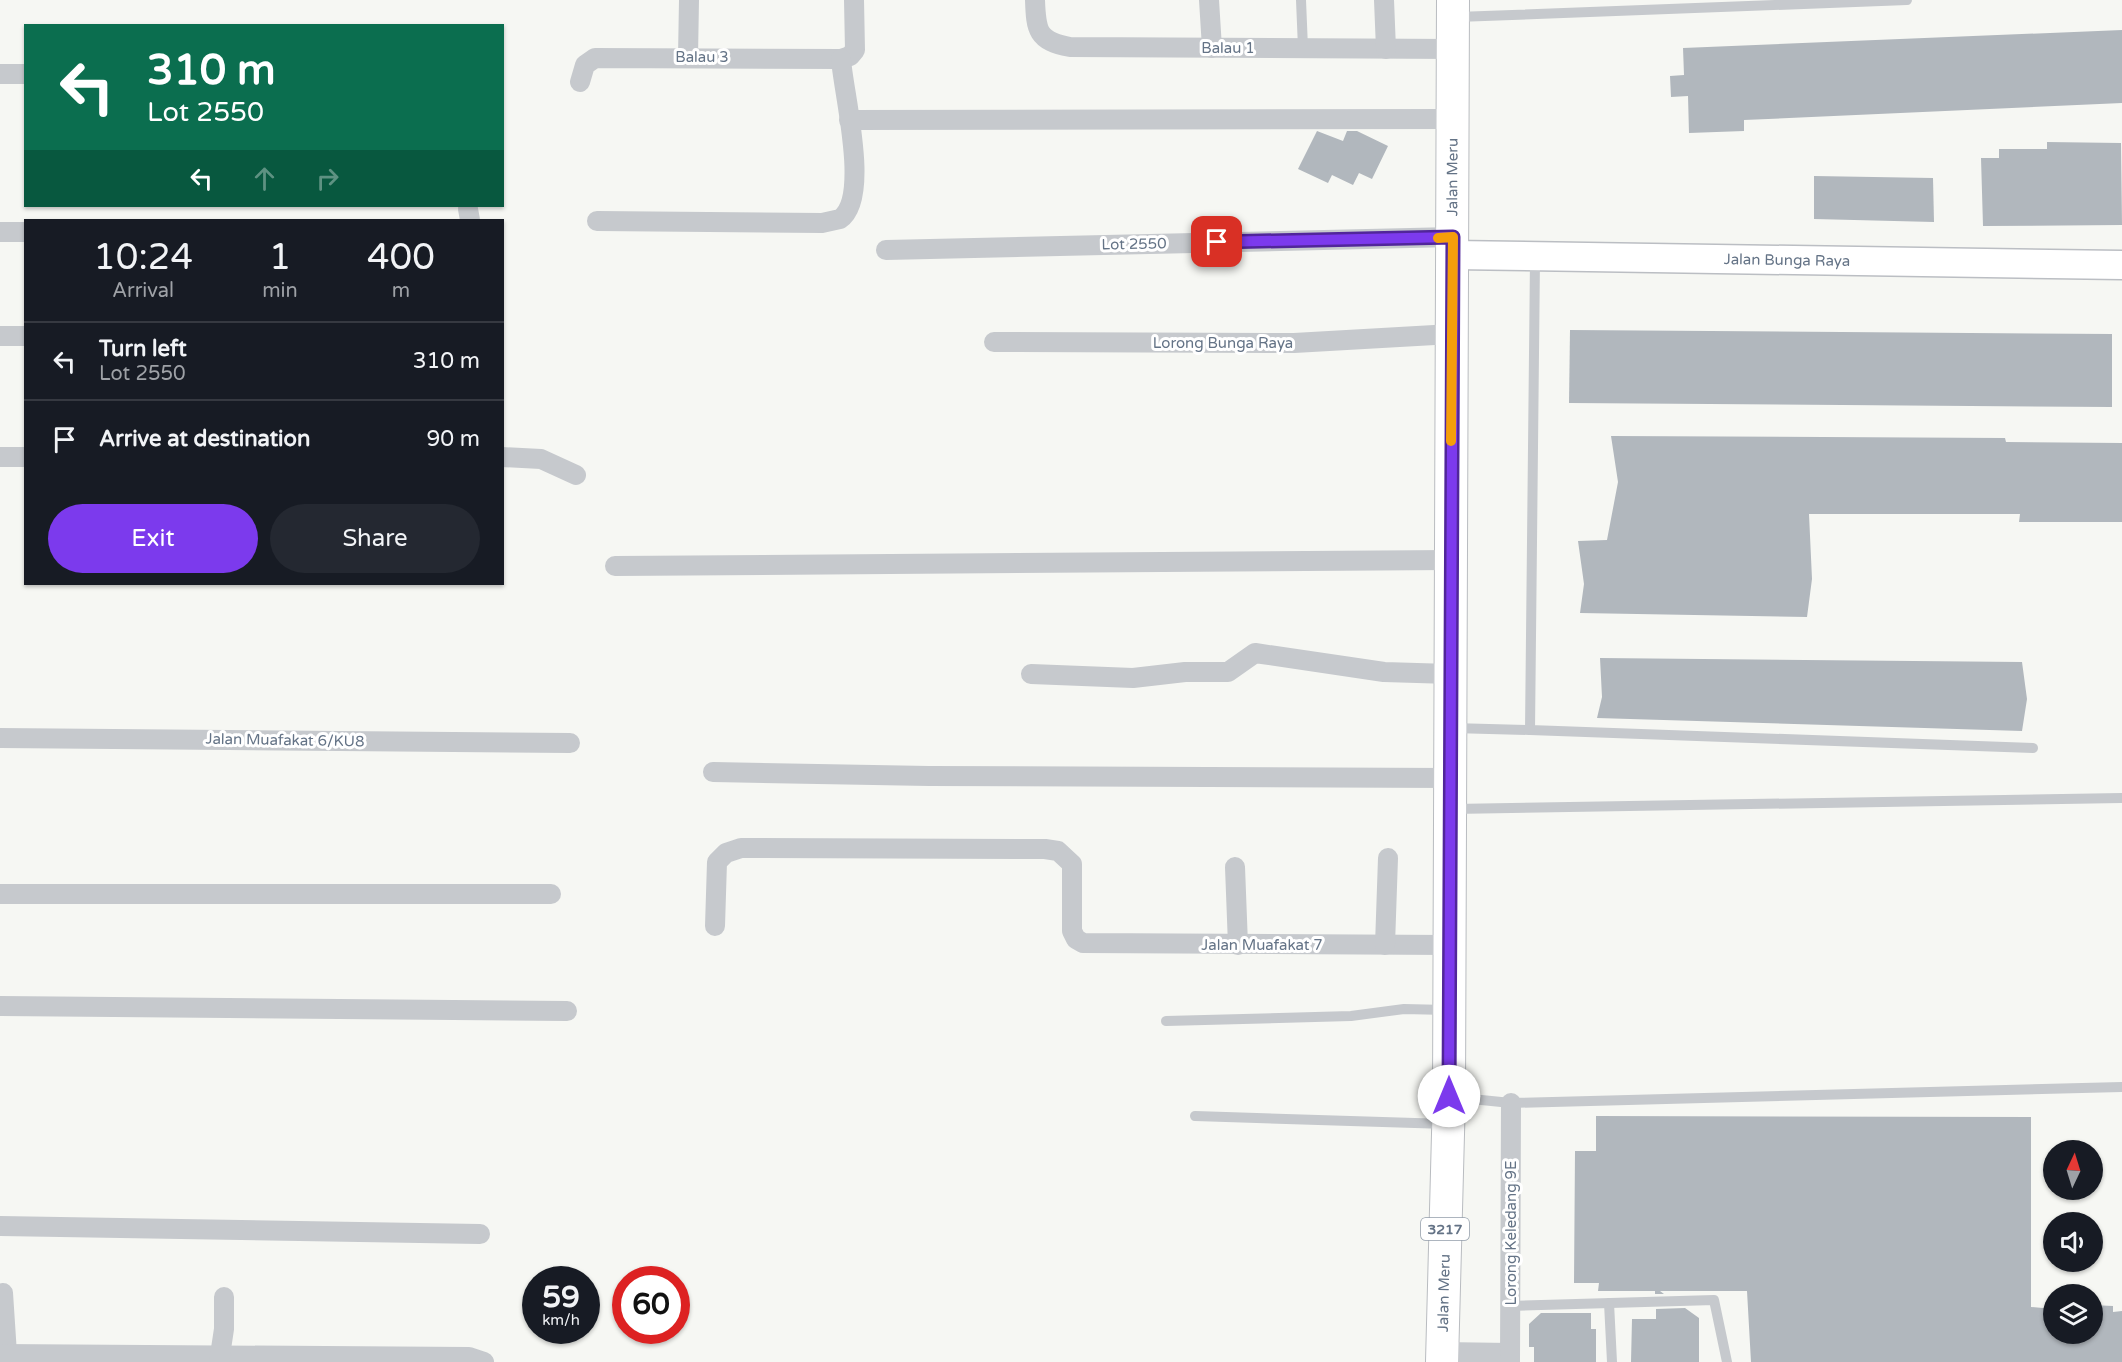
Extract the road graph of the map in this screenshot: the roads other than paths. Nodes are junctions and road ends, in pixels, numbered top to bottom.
1 (689, 0) edge
2 (854, 0) edge
3 (1035, 0) edge
4 (1209, 0) edge
5 (1301, 0) edge
6 (1384, 0) edge
7 (1907, 0) edge
8 (1453, 9) edge
9 (1212, 48) junction
10 (1303, 48) junction
11 (1386, 49) junction
12 (1454, 49) junction
13 (688, 57) junction
14 (841, 59) junction
15 (0, 74) edge
16 (24, 74) edge
17 (580, 82) dead end
18 (1454, 119) junction
19 (849, 120) junction
20 (597, 220) dead end
21 (0, 232) edge
22 (24, 232) edge
23 (1453, 246) junction
24 (886, 250) dead end
25 (1535, 258) junction
26 (2122, 265) edge
27 (1452, 334) junction
28 (0, 336) edge
29 (24, 336) edge
30 (994, 342) dead end
31 (0, 457) edge
32 (24, 457) edge
33 (504, 457) edge
34 (576, 475) dead end
35 (1451, 560) junction
36 (615, 566) dead end
37 (1032, 674) dead end
38 (1450, 674) junction
39 (1450, 728) junction
40 (1530, 730) junction
41 (0, 738) edge
42 (570, 743) dead end
43 (2033, 748) dead end
44 (713, 772) dead end
45 (1450, 778) junction
46 (2122, 798) edge
47 (1449, 809) junction
48 (1388, 858) dead end
49 (1235, 867) dead end
50 (0, 894) edge
51 (551, 894) dead end
52 (715, 926) dead end
53 (1238, 945) junction
54 (1385, 945) junction
55 (1449, 945) junction
56 (0, 1006) edge
57 (1449, 1010) junction
58 (567, 1011) dead end
59 (1166, 1021) dead end
60 (2122, 1087) edge
61 (1511, 1103) junction
62 (1448, 1110) junction
63 (1195, 1116) dead end
64 (0, 1226) edge
65 (480, 1234) dead end
66 (3, 1293) dead end
67 (224, 1297) dead end
68 (1609, 1303) junction
69 (1510, 1306) junction
70 (4, 1354) edge
71 (1442, 1357) edge
72 (71, 1358) edge
73 (1510, 1358) edge
74 (219, 1359) edge
75 (365, 1360) edge
76 (484, 1362) edge
77 (1612, 1362) edge
78 (1727, 1362) edge

1 - 13 street
2 - 14 street
3 - 9 street, Balau 1
4 - 9 street
5 - 10 lane
6 - 11 street
7 - 8 lane
8 - 12 main road, Jalan Meru / 3217
9 - 10 street, Balau 1
10 - 11 street, Balau 1
11 - 12 street, Balau 1
12 - 18 main road, Jalan Meru / 3217
13 - 14 street, Balau 3
13 - 17 street, Balau 3
14 - 19 street
15 - 16 street
18 - 19 street
18 - 23 main road, Jalan Meru / 3217
19 - 20 street
21 - 22 street
23 - 24 street, Lot 2550
23 - 25 street, Jalan Bunga Raya
23 - 27 main road, Jalan Meru / 3217
25 - 26 street, Jalan Bunga Raya
25 - 40 lane
27 - 30 street, Lorong Bunga Raya
27 - 35 main road, Jalan Meru / 3217
28 - 29 street
31 - 32 street
33 - 34 street
35 - 36 street
35 - 38 main road, Jalan Meru / 3217
37 - 38 street
38 - 39 main road, Jalan Meru / 3217
39 - 40 lane
39 - 45 main road, Jalan Meru / 3217
40 - 43 lane
41 - 42 street, Jalan Muafakat 6/KU8
44 - 45 street
45 - 47 main road, Jalan Meru / 3217
46 - 47 lane
47 - 55 main road, Jalan Meru / 3217
48 - 54 street
49 - 53 street
50 - 51 street
52 - 53 street, Jalan Muafakat 7
53 - 54 street, Jalan Muafakat 7
54 - 55 street, Jalan Muafakat 7
55 - 57 main road, Jalan Meru / 3217
56 - 58 street
57 - 59 lane
57 - 62 main road, Jalan Meru / 3217
60 - 61 lane
61 - 62 lane
61 - 69 street, Lorong Keledang 9E
62 - 63 lane
62 - 71 main road, Jalan Meru / 3217
64 - 65 street
66 - 70 street
67 - 74 street
68 - 69 lane
68 - 77 lane
68 - 78 lane
69 - 73 street, Lorong Keledang 9E
70 - 72 street
71 - 73 street
72 - 74 street
74 - 75 street
75 - 76 street

